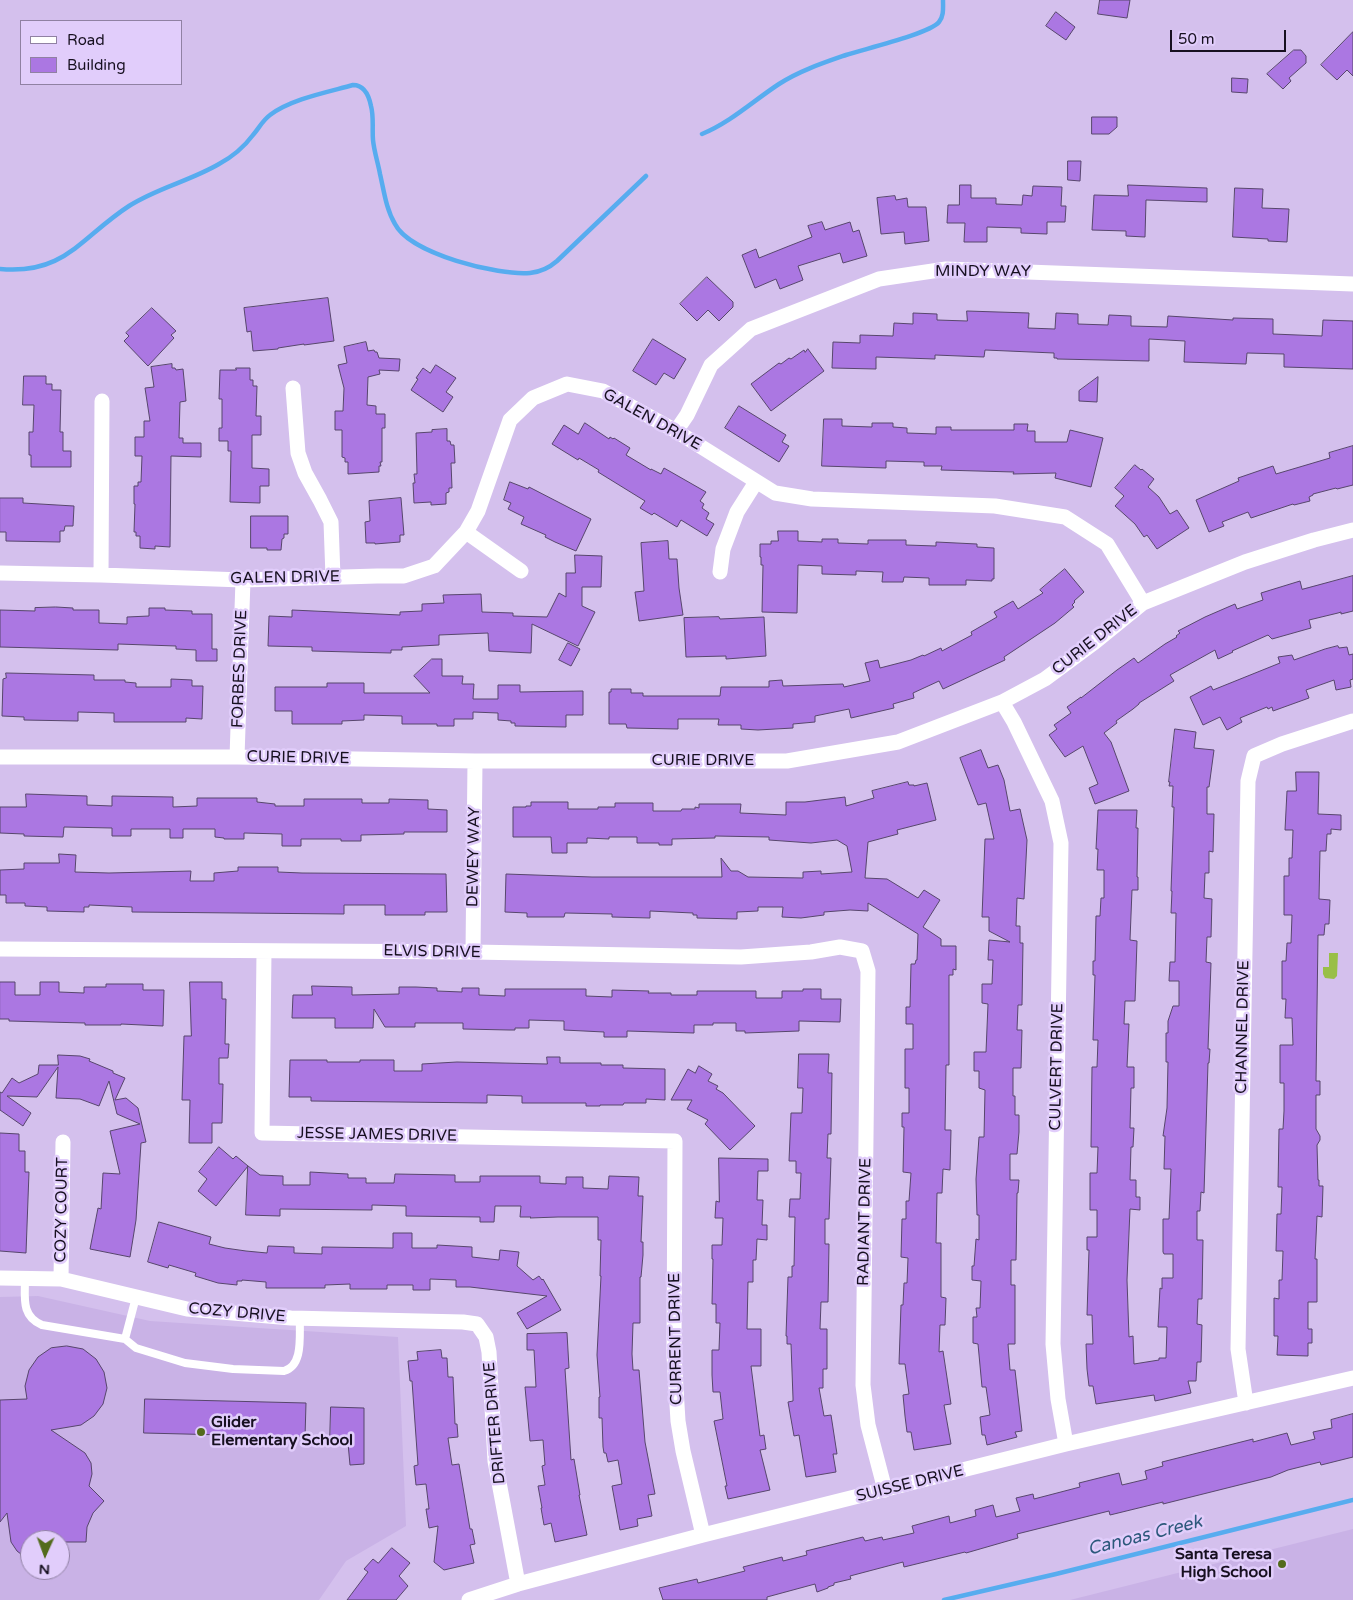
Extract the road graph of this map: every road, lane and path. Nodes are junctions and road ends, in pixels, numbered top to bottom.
1 (1353, 284) edge
2 (293, 388) dead end
3 (102, 401) dead end
4 (676, 431) junction
5 (756, 482) junction
6 (1353, 530) edge
7 (466, 532) junction
8 (521, 571) dead end
9 (720, 572) dead end
10 (0, 573) edge
11 (101, 575) junction
12 (333, 577) junction
13 (243, 580) junction
14 (1143, 604) junction
15 (1002, 702) junction
16 (1353, 721) edge
17 (0, 757) edge
18 (237, 757) junction
19 (475, 761) junction
20 (0, 949) edge
21 (264, 950) junction
22 (474, 952) junction
23 (862, 952) joint
24 (675, 1140) joint
25 (63, 1142) dead end
26 (0, 1278) edge
27 (25, 1278) junction
28 (61, 1278) junction
29 (136, 1297) junction
30 (300, 1318) junction
31 (477, 1324) joint
32 (125, 1339) junction
33 (1353, 1378) edge
34 (1246, 1403) junction
35 (1066, 1444) junction
36 (885, 1490) junction
37 (703, 1535) junction
38 (518, 1584) junction
39 (469, 1600) edge

1 - 4 street, MINDY WAY
2 - 12 street
3 - 11 street
4 - 5 street, GALEN DRIVE
4 - 7 street, GALEN DRIVE
5 - 9 street
5 - 14 street, GALEN DRIVE
6 - 14 street, CURIE DRIVE
7 - 8 street
7 - 12 street, GALEN DRIVE
10 - 11 street, GALEN DRIVE
11 - 13 street, GALEN DRIVE
12 - 13 street, GALEN DRIVE
13 - 18 street, FORBES DRIVE
14 - 15 street, CURIE DRIVE
15 - 19 street, CURIE DRIVE
15 - 35 street, CULVERT DRIVE
16 - 34 street, CHANNEL DRIVE
17 - 18 street, CURIE DRIVE
18 - 19 street, CURIE DRIVE
19 - 22 street, DEWEY WAY
20 - 21 street, ELVIS DRIVE
21 - 22 street, ELVIS DRIVE
21 - 24 street, JESSE JAMES DRIVE
22 - 23 street, ELVIS DRIVE
23 - 36 street, RADIANT DRIVE
24 - 37 street, CURRENT DRIVE
25 - 28 street, COZY COURT
26 - 27 street, COZY DRIVE
27 - 28 street, COZY DRIVE
27 - 32 lane
28 - 29 street, COZY DRIVE
29 - 30 street, COZY DRIVE
29 - 32 lane
30 - 31 street, COZY DRIVE
30 - 32 lane
31 - 38 street, DRIFTER DRIVE
33 - 34 street, SUISSE DRIVE
34 - 35 street, SUISSE DRIVE
35 - 36 street, SUISSE DRIVE
36 - 37 street, SUISSE DRIVE
37 - 38 street, SUISSE DRIVE
38 - 39 street, SUISSE DRIVE

